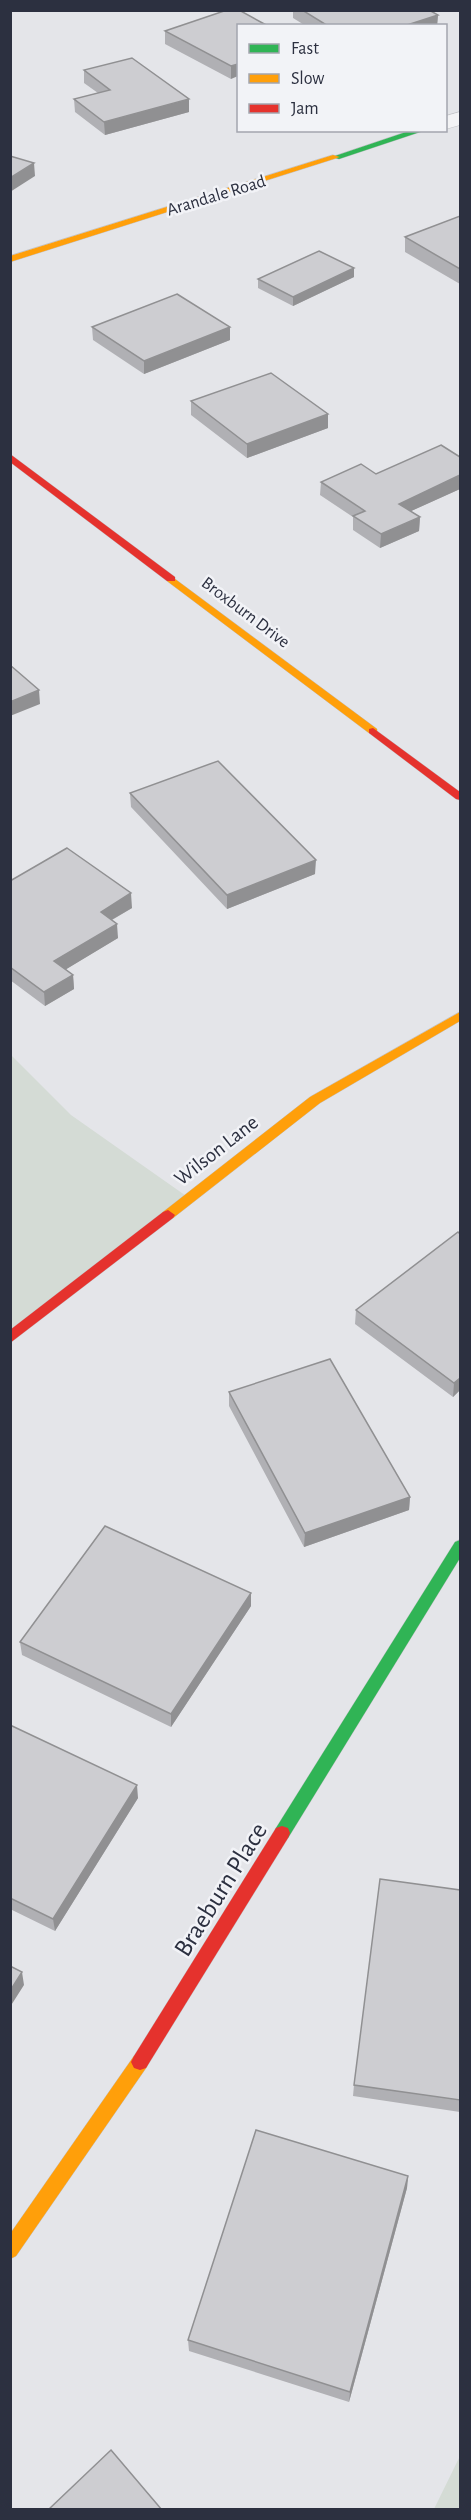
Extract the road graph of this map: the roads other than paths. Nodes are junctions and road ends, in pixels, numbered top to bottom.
1 (416, 132) edge
2 (10, 259) edge
3 (10, 457) edge
4 (460, 797) edge
5 (460, 1016) edge
6 (10, 1338) edge
7 (460, 1546) edge
8 (10, 2250) edge

1 - 2 street, Arandale Road
3 - 4 street, Broxburn Drive
5 - 6 street, Wilson Lane
7 - 8 street, Braeburn Place

